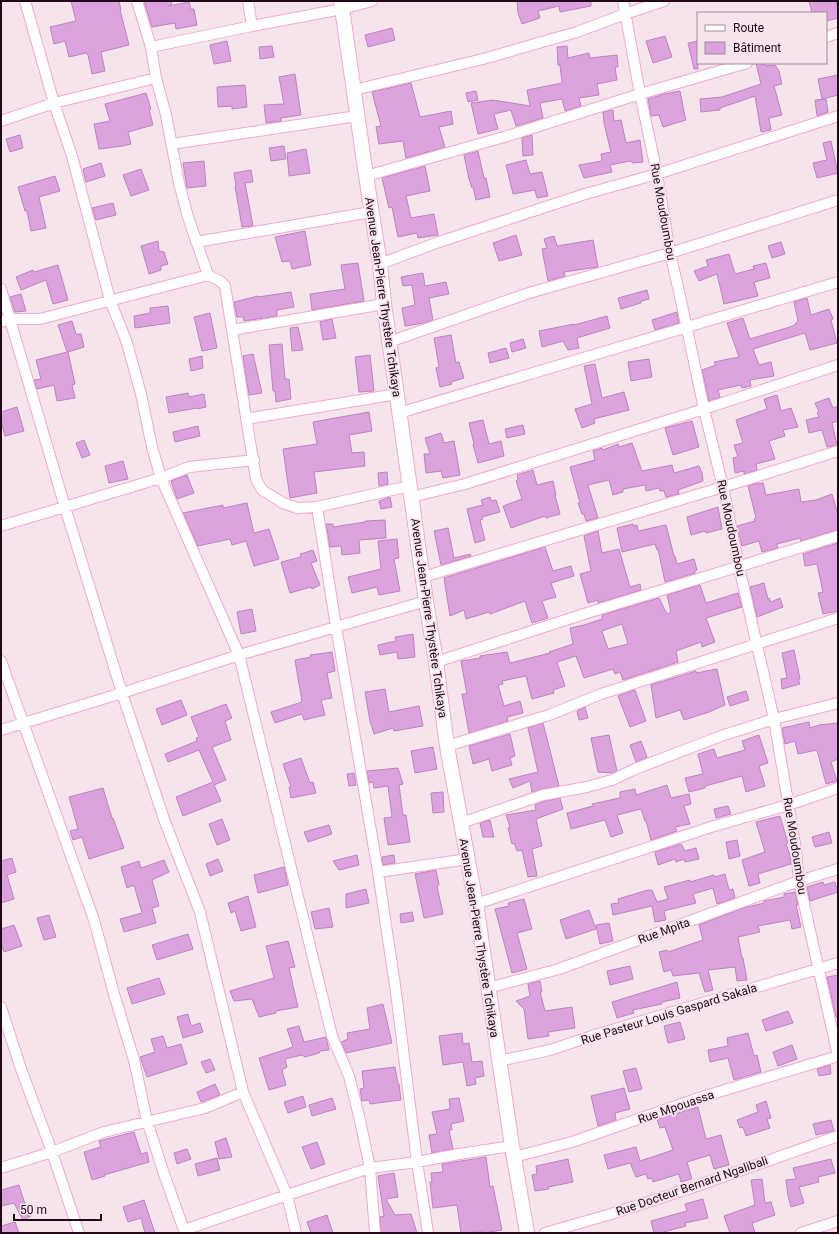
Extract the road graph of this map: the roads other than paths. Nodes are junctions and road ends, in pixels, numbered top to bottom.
1 (25, 1) edge
2 (137, 1) edge
3 (248, 1) edge
4 (372, 1) edge
5 (623, 1) edge
6 (664, 1) edge
7 (341, 5) edge
8 (625, 14) junction
9 (252, 26) junction
10 (838, 33) edge
11 (827, 37) edge
12 (151, 47) junction
13 (744, 64) edge
14 (156, 78) junction
15 (354, 90) junction
16 (640, 94) junction
17 (54, 103) junction
18 (357, 116) junction
19 (838, 116) edge
20 (1, 121) edge
21 (172, 144) junction
22 (657, 174) junction
23 (366, 176) junction
24 (838, 200) edge
25 (371, 212) junction
26 (196, 242) junction
27 (670, 253) junction
28 (380, 264) junction
29 (208, 275) junction
30 (838, 282) edge
31 (1, 290) edge
32 (110, 300) junction
33 (384, 304) junction
34 (6, 321) edge
35 (686, 327) junction
36 (232, 330) junction
37 (389, 342) junction
38 (838, 365) edge
39 (397, 394) junction
40 (704, 409) junction
41 (399, 413) junction
42 (246, 419) junction
43 (838, 451) edge
44 (254, 460) junction
45 (161, 478) junction
46 (723, 487) junction
47 (410, 491) junction
48 (65, 507) junction
49 (317, 507) junction
50 (1, 526) edge
51 (838, 536) edge
52 (739, 567) junction
53 (423, 577) junction
54 (426, 600) junction
55 (838, 618) edge
56 (336, 626) junction
57 (757, 645) junction
58 (239, 655) junction
59 (1, 661) edge
60 (436, 662) junction
61 (122, 693) junction
62 (838, 703) edge
63 (774, 719) junction
64 (24, 722) junction
65 (1, 730) edge
66 (447, 746) junction
67 (838, 788) edge
68 (788, 805) junction
69 (460, 823) junction
70 (468, 859) junction
71 (838, 869) edge
72 (378, 872) junction
73 (799, 881) junction
74 (476, 904) junction
75 (838, 963) edge
76 (819, 969) junction
77 (488, 988) junction
78 (1, 1007) edge
79 (838, 1056) edge
80 (499, 1061) junction
81 (243, 1092) junction
82 (147, 1121) junction
83 (838, 1136) edge
84 (513, 1151) junction
85 (52, 1152) junction
86 (417, 1162) junction
87 (1, 1168) edge
88 (370, 1168) junction
89 (287, 1195) junction
90 (838, 1221) edge
91 (185, 1232) edge
92 (79, 1233) edge
93 (296, 1233) edge
94 (375, 1233) edge
95 (428, 1233) edge
96 (528, 1233) edge
97 (545, 1233) edge
98 (801, 1233) edge

1 - 17 street
2 - 12 street
3 - 9 street
4 - 7 street
5 - 8 street, Rue Moudoumbou
6 - 8 street
7 - 9 street
7 - 15 street, Avenue Jean-Pierre Thystère Tchikaya
8 - 15 street
8 - 16 street, Rue Moudoumbou
9 - 12 street
10 - 11 street
12 - 14 street
13 - 16 street
14 - 17 street
14 - 21 street
15 - 18 street, Avenue Jean-Pierre Thystère Tchikaya
16 - 22 street, Rue Moudoumbou
16 - 23 street
17 - 20 street
17 - 32 street
18 - 21 street
18 - 23 street, Avenue Jean-Pierre Thystère Tchikaya
19 - 22 street
21 - 26 street
22 - 27 street, Rue Moudoumbou
22 - 28 street
23 - 25 street, Avenue Jean-Pierre Thystère Tchikaya
24 - 27 street
25 - 26 street
25 - 28 street, Avenue Jean-Pierre Thystère Tchikaya
26 - 29 street
27 - 35 street, Rue Moudoumbou
27 - 37 street
28 - 33 street, Avenue Jean-Pierre Thystère Tchikaya
29 - 32 street
29 - 36 street
30 - 35 street
31 - 34 street
32 - 34 street
32 - 45 street
33 - 36 street
33 - 37 street, Avenue Jean-Pierre Thystère Tchikaya
34 - 48 street
35 - 40 street, Rue Moudoumbou
35 - 41 street
36 - 42 street
37 - 39 street, Avenue Jean-Pierre Thystère Tchikaya
38 - 40 street
39 - 41 street, Avenue Jean-Pierre Thystère Tchikaya
39 - 42 street
40 - 46 street, Rue Moudoumbou
40 - 47 street
41 - 47 street, Avenue Jean-Pierre Thystère Tchikaya
42 - 44 street
43 - 46 street
44 - 45 street
44 - 49 street
45 - 48 street
45 - 58 street
46 - 52 street, Rue Moudoumbou
46 - 53 street
47 - 49 street
47 - 53 street, Avenue Jean-Pierre Thystère Tchikaya
48 - 50 street
48 - 61 street
49 - 56 street
51 - 52 street
52 - 57 street, Rue Moudoumbou
52 - 60 street
53 - 54 street, Avenue Jean-Pierre Thystère Tchikaya
54 - 56 street
54 - 60 street, Avenue Jean-Pierre Thystère Tchikaya
55 - 57 street
56 - 58 street
56 - 72 street
57 - 63 street, Rue Moudoumbou
57 - 66 street
58 - 61 street
58 - 88 street
59 - 64 street
60 - 66 street, Avenue Jean-Pierre Thystère Tchikaya
61 - 64 street
61 - 81 street
62 - 63 street
63 - 68 street, Rue Moudoumbou
63 - 69 street
64 - 65 street
64 - 82 street
66 - 69 street, Avenue Jean-Pierre Thystère Tchikaya
67 - 68 street
68 - 73 street, Rue Moudoumbou
68 - 74 street
69 - 70 street, Avenue Jean-Pierre Thystère Tchikaya
70 - 72 street
70 - 74 street, Avenue Jean-Pierre Thystère Tchikaya
71 - 73 street, Rue Mpita
72 - 86 street
73 - 76 street, Rue Moudoumbou
73 - 77 street, Rue Mpita
74 - 77 street, Avenue Jean-Pierre Thystère Tchikaya
75 - 76 street, Rue Pasteur Louis Gaspard Sakala
76 - 79 street, Rue Moudoumbou
76 - 80 street, Rue Pasteur Louis Gaspard Sakala
77 - 80 street, Avenue Jean-Pierre Thystère Tchikaya
78 - 85 street
79 - 84 street, Rue Mpouassa
80 - 84 street, Avenue Jean-Pierre Thystère Tchikaya
81 - 82 street
81 - 89 street
82 - 85 street
82 - 91 street
83 - 97 street, Rue Docteur Bernard Ngalibali
84 - 86 street, Rue Mpouassa
84 - 96 street, Avenue Jean-Pierre Thystère Tchikaya
85 - 87 street
85 - 92 street
86 - 88 street, Rue Mpouassa
86 - 95 street
88 - 89 street, Rue Mpouassa
88 - 94 street
89 - 91 street, Rue Mpouassa
89 - 93 street
90 - 98 street

